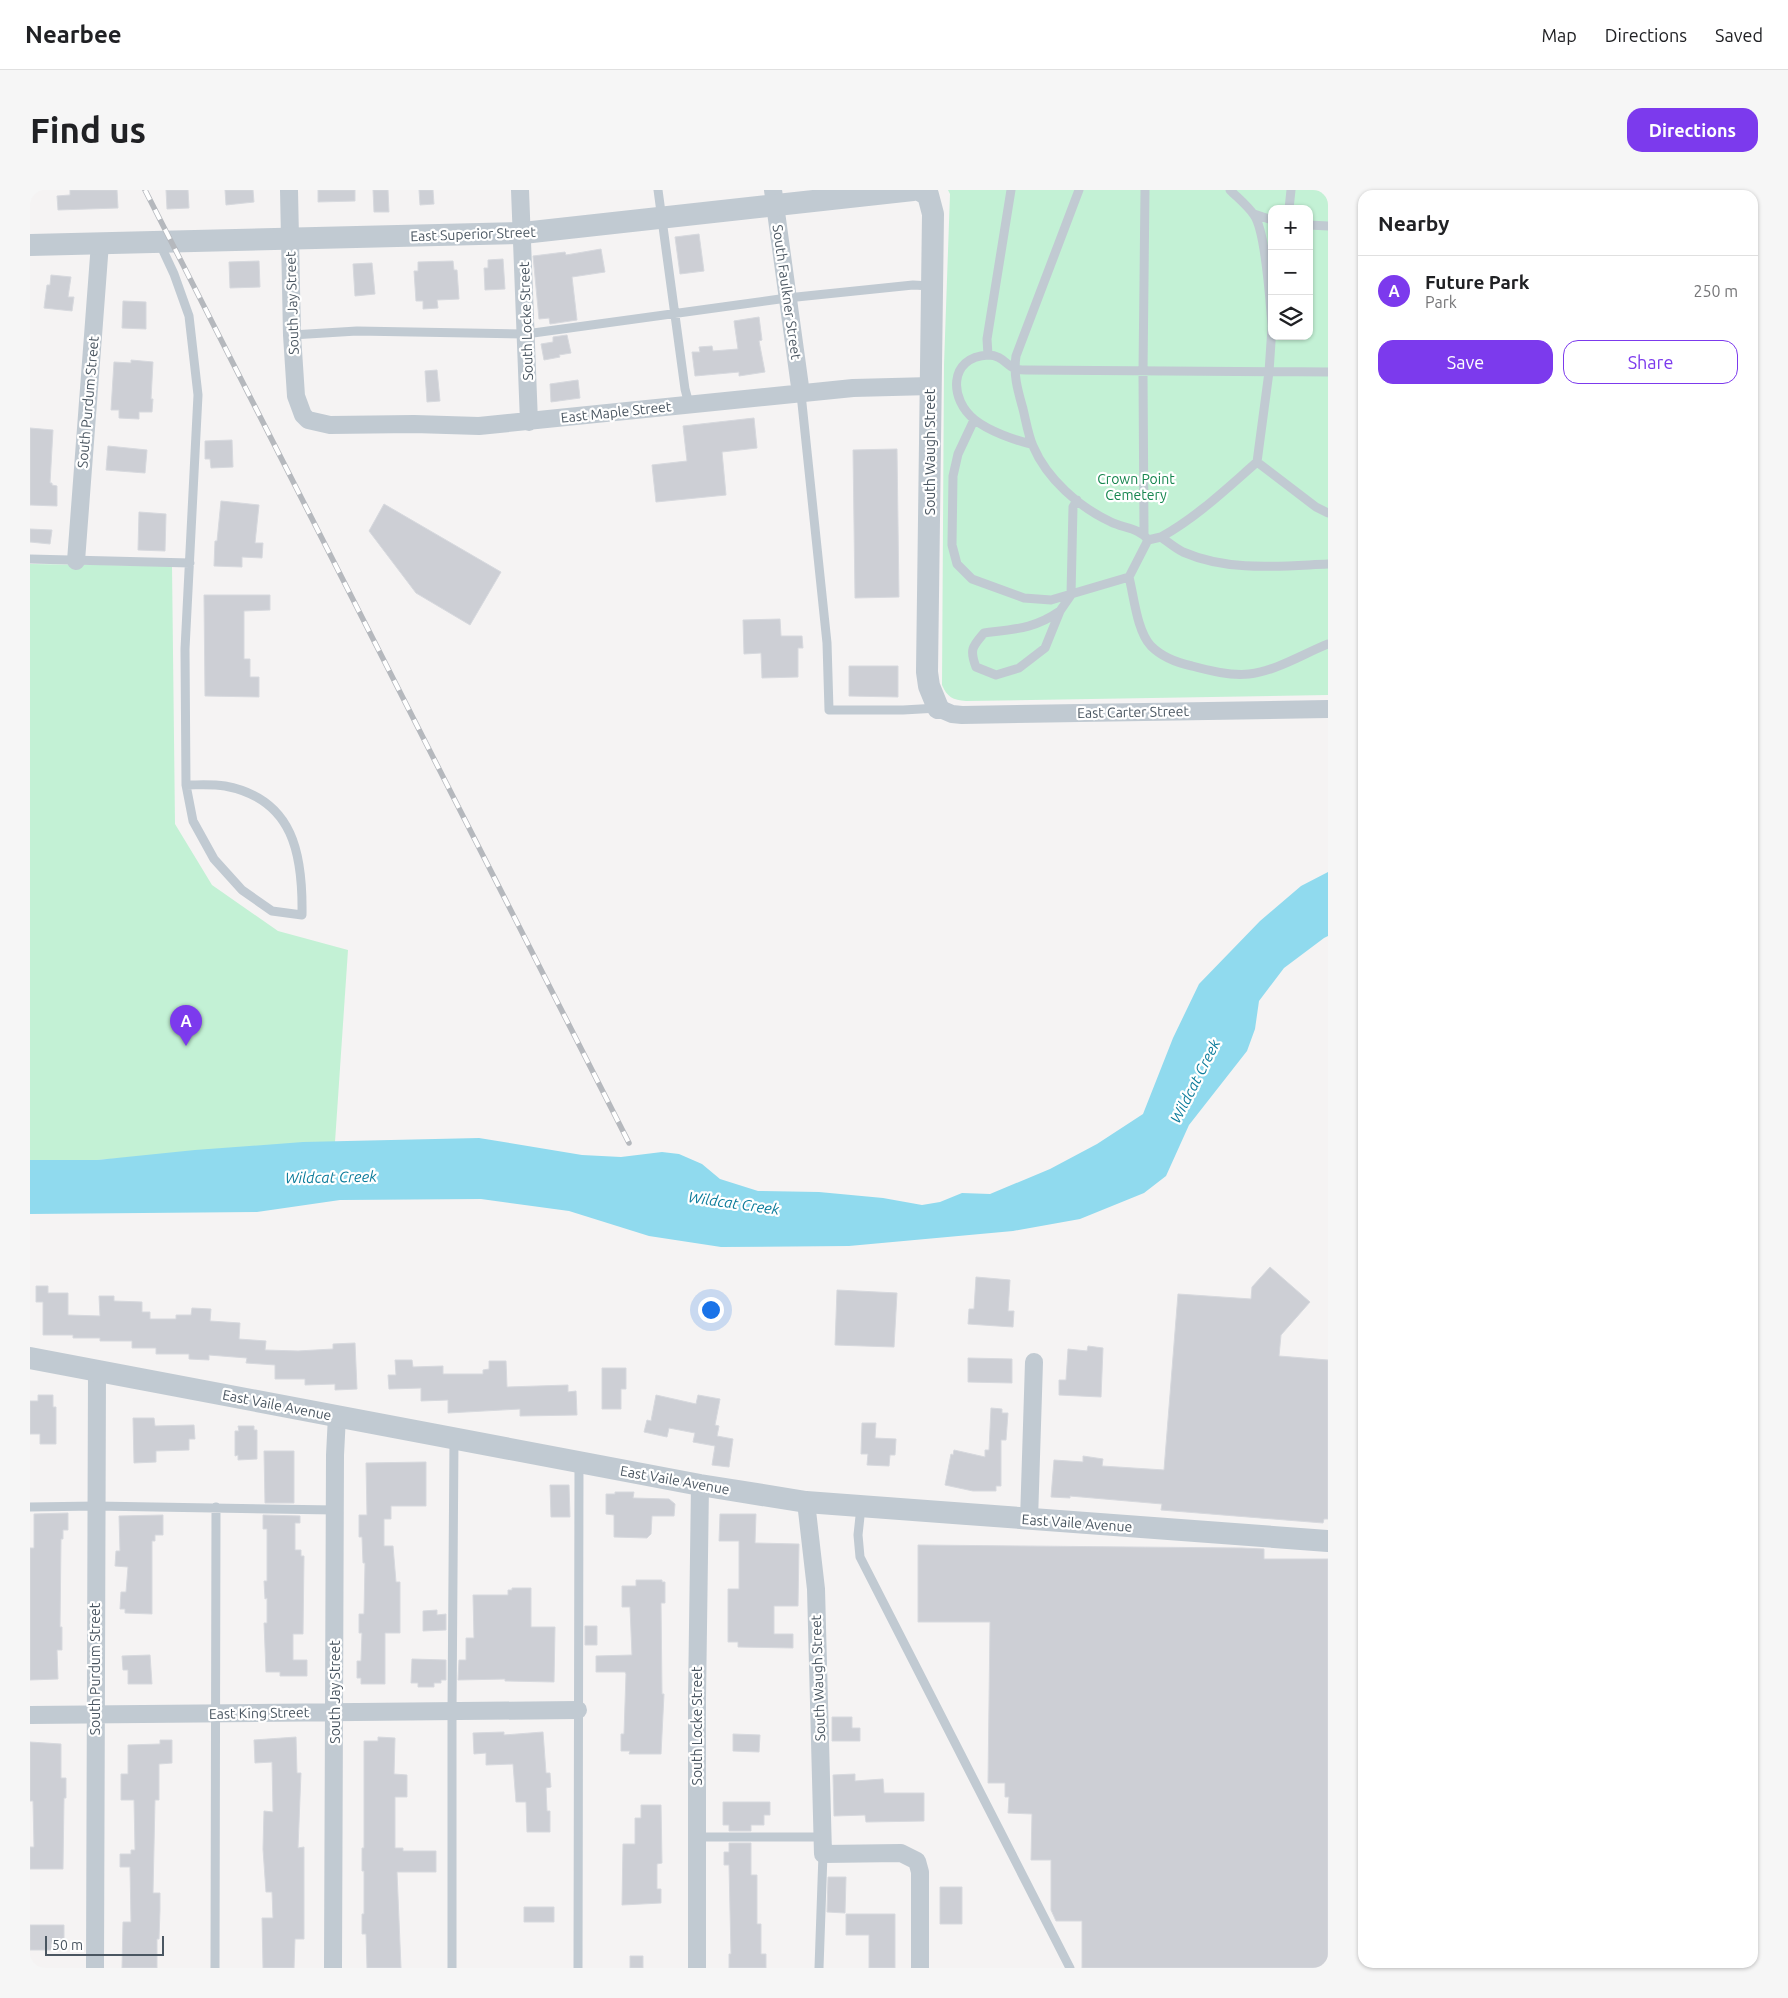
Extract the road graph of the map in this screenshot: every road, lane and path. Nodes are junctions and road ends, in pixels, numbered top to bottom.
1 (289, 190) edge
2 (520, 190) edge
3 (658, 190) edge
4 (1012, 190) edge
5 (1079, 190) edge
6 (1145, 190) edge
7 (1230, 190) edge
8 (1291, 190) edge
9 (920, 192) edge
10 (774, 198) edge
11 (1289, 205) edge
12 (1254, 214) junction
13 (662, 218) junction
14 (1268, 219) edge
15 (1313, 225) edge
16 (1328, 226) edge
17 (523, 233) junction
18 (291, 240) junction
19 (158, 242) junction
20 (100, 243) junction
21 (30, 245) edge
22 (932, 286) junction
23 (1269, 295) edge
24 (787, 298) junction
25 (675, 315) junction
26 (526, 334) junction
27 (292, 335) junction
28 (1271, 340) edge
29 (988, 355) junction
30 (1014, 368) junction
31 (1143, 372) junction
32 (1269, 372) junction
33 (1328, 372) edge
34 (931, 386) junction
35 (801, 394) junction
36 (689, 404) junction
37 (303, 415) joint
38 (974, 420) junction
39 (530, 422) junction
40 (1031, 444) junction
41 (1257, 462) junction
42 (1077, 500) junction
43 (1328, 513) edge
44 (1146, 536) junction
45 (1161, 537) junction
46 (30, 559) edge
47 (76, 560) junction
48 (190, 564) junction
49 (1328, 564) edge
50 (1129, 577) junction
51 (1071, 595) junction
52 (1060, 611) junction
53 (1328, 644) edge
54 (938, 708) junction
55 (1328, 709) edge
56 (186, 784) junction
57 (30, 1358) edge
58 (1034, 1362) dead end
59 (97, 1371) junction
60 (337, 1416) junction
61 (454, 1438) junction
62 (579, 1462) junction
63 (700, 1485) junction
64 (806, 1502) junction
65 (96, 1506) junction
66 (30, 1507) edge
67 (216, 1507) junction
68 (861, 1507) junction
69 (335, 1510) junction
70 (1029, 1520) junction
71 (1328, 1541) edge
72 (578, 1710) junction
73 (452, 1711) junction
74 (335, 1712) junction
75 (216, 1714) junction
76 (95, 1715) junction
77 (30, 1716) edge
78 (698, 1837) junction
79 (823, 1846) junction
80 (95, 1968) edge
81 (215, 1968) edge
82 (333, 1968) edge
83 (452, 1968) edge
84 (578, 1968) edge
85 (697, 1968) edge
86 (819, 1968) edge
87 (920, 1968) edge
88 (1070, 1968) edge

1 - 18 street, South Jay Street
2 - 17 street, South Locke Street
3 - 13 lane
4 - 29 lane
5 - 30 lane
6 - 31 lane
7 - 12 lane
8 - 11 lane
9 - 10 street, East Superior Street
9 - 22 street, South Waugh Street
10 - 13 street, East Superior Street
10 - 24 street, South Faulkner Street
12 - 14 lane
12 - 23 lane
13 - 17 street, East Superior Street
13 - 25 lane
15 - 16 lane
17 - 18 street, East Superior Street
17 - 26 street, South Locke Street
18 - 19 street, East Superior Street
18 - 27 street, South Jay Street
19 - 20 street, East Superior Street
19 - 48 lane
20 - 21 street, East Superior Street
20 - 47 street, South Purdum Street
22 - 24 lane
22 - 34 street, South Waugh Street
24 - 25 lane
24 - 35 street, South Faulkner Street
25 - 26 lane
25 - 36 lane
26 - 27 lane
26 - 39 street, South Locke Street
27 - 37 street, South Jay Street
28 - 32 lane
29 - 30 lane
29 - 38 lane
30 - 31 lane
30 - 40 lane
31 - 32 lane
31 - 44 lane
32 - 33 lane
32 - 41 lane
34 - 35 street, East Maple Street
34 - 54 street, South Waugh Street
35 - 36 street, East Maple Street
35 - 54 lane
36 - 39 street, East Maple Street
37 - 39 street, East Maple Street
38 - 40 lane
38 - 51 lane
40 - 42 lane
41 - 43 lane
41 - 45 lane
42 - 44 lane
42 - 51 lane
44 - 45 lane
44 - 50 lane
45 - 49 lane
46 - 47 lane
47 - 48 lane
48 - 56 lane
50 - 51 lane
50 - 53 lane
51 - 52 lane
52 - 52 lane
54 - 55 street, East Carter Street
56 - 56 lane
57 - 59 street, East Vaile Avenue
58 - 70 street
59 - 60 street, East Vaile Avenue
59 - 65 street, South Purdum Street
60 - 61 street, East Vaile Avenue
60 - 69 street, South Jay Street
61 - 62 street, East Vaile Avenue
61 - 73 lane
62 - 63 street, East Vaile Avenue
62 - 72 lane
63 - 64 street, East Vaile Avenue
63 - 78 street, South Locke Street
64 - 68 street, East Vaile Avenue
64 - 79 street, South Waugh Street
65 - 66 lane
65 - 67 lane
65 - 76 street, South Purdum Street
67 - 69 lane
67 - 75 lane
68 - 70 street, East Vaile Avenue
68 - 88 lane
69 - 74 street, South Jay Street
70 - 71 street, East Vaile Avenue
72 - 73 street, East King Street
72 - 84 lane
73 - 74 street, East King Street
73 - 83 lane
74 - 75 street, East King Street
74 - 82 street, South Jay Street
75 - 76 street, East King Street
75 - 81 lane
76 - 77 street, East King Street
76 - 80 street, South Purdum Street
78 - 79 lane
78 - 85 street, South Locke Street
79 - 86 lane
79 - 87 street

